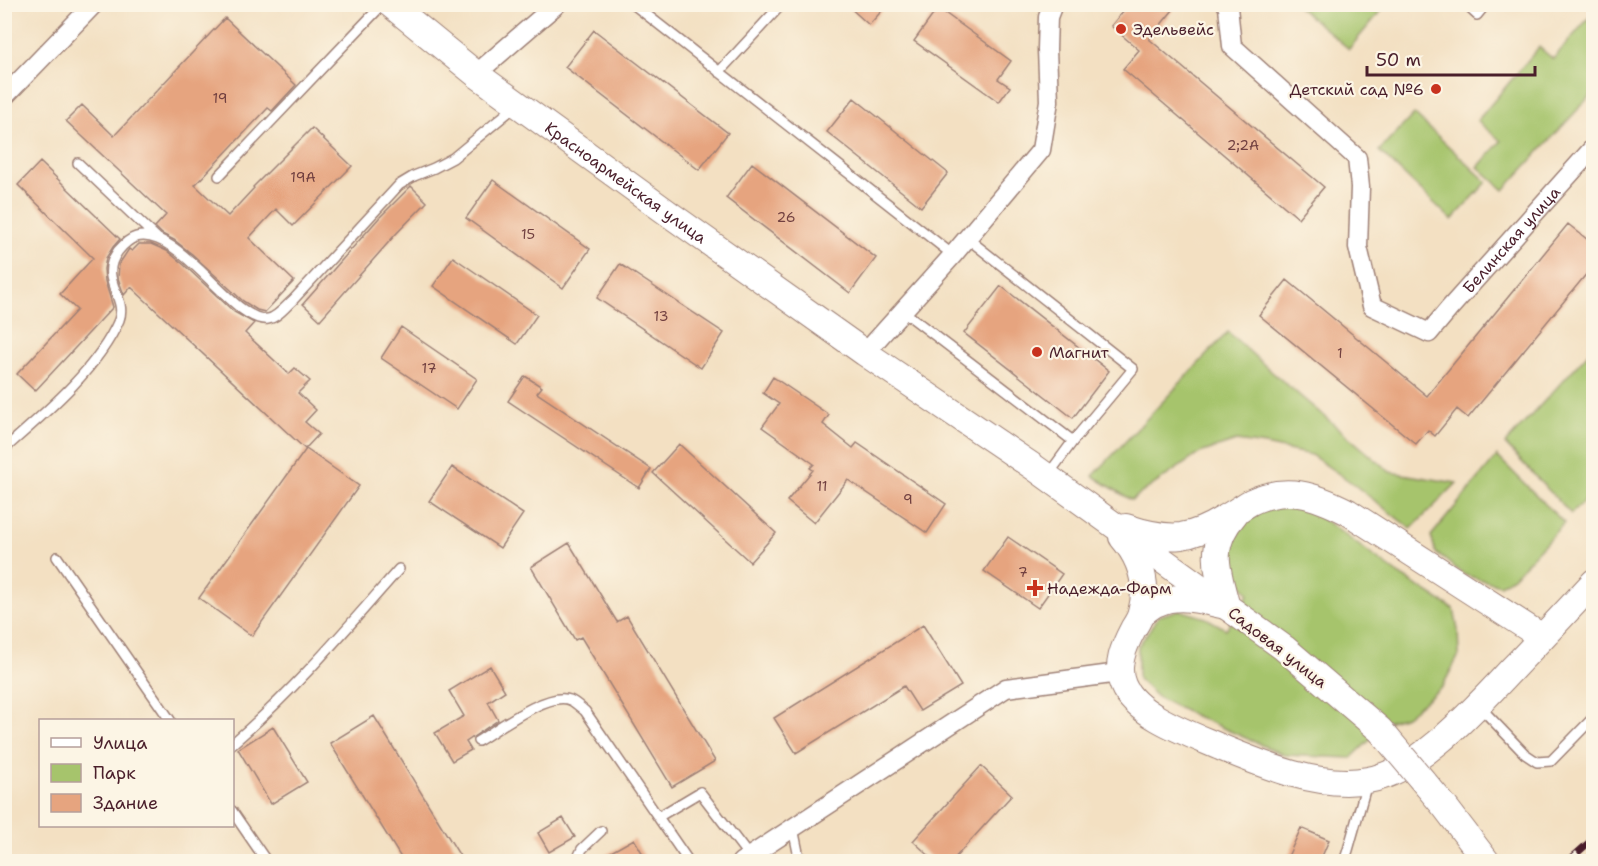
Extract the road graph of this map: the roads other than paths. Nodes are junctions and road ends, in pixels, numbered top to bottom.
1 (94, 4) edge
2 (383, 4) edge
3 (390, 4) edge
4 (557, 4) edge
5 (633, 4) edge
6 (782, 4) edge
7 (1053, 4) edge
8 (1226, 4) edge
9 (1465, 4) edge
10 (1486, 4) edge
11 (719, 72) junction
12 (476, 74) junction
13 (4, 97) edge
14 (517, 105) junction
15 (1593, 147) edge
16 (78, 163) dead end
17 (219, 176) dead end
18 (967, 238) junction
19 (159, 239) junction
20 (953, 255) junction
21 (903, 311) junction
22 (865, 353) junction
23 (1073, 441) junction
24 (4, 449) edge
25 (1041, 473) junction
26 (1237, 511) junction
27 (1108, 521) junction
28 (57, 557) dead end
29 (399, 569) dead end
30 (1593, 582) edge
31 (1232, 610) junction
32 (1141, 614) junction
33 (1542, 637) junction
34 (1119, 673) junction
35 (1478, 705) junction
36 (1593, 717) edge
37 (169, 719) edge
38 (478, 741) dead end
39 (234, 742) edge
40 (1368, 780) junction
41 (234, 814) edge
42 (658, 817) junction
43 (793, 828) junction
44 (602, 831) dead end
45 (749, 856) edge
46 (267, 861) edge
47 (576, 861) edge
48 (689, 861) edge
49 (800, 861) edge
50 (1344, 861) edge
51 (1487, 861) edge

1 - 13 street
2 - 17 lane
3 - 12 main road, Красноармейская улица
4 - 12 street
5 - 11 lane
6 - 11 lane
7 - 18 street
8 - 15 street, Белинская улица
9 - 10 lane
11 - 20 lane
12 - 14 main road, Красноармейская улица
14 - 19 lane
14 - 22 main road, Красноармейская улица
16 - 19 lane
18 - 20 street
18 - 23 lane
19 - 24 lane
20 - 21 street
21 - 22 street
21 - 23 lane
22 - 25 main road, Красноармейская улица
23 - 25 lane
25 - 27 main road, Садовая улица
26 - 27 main road
26 - 31 main road
26 - 33 main road
27 - 31 main road, Садовая улица
27 - 32 main road
28 - 37 lane
29 - 39 lane
30 - 33 main road
31 - 32 main road
31 - 51 main road, Садовая улица, bridge
32 - 34 main road
33 - 35 main road
34 - 40 main road
34 - 43 street
35 - 36 lane
35 - 40 main road
38 - 42 lane
40 - 50 lane
41 - 46 lane
42 - 45 lane
42 - 48 lane
43 - 45 street
43 - 49 lane
44 - 47 lane

